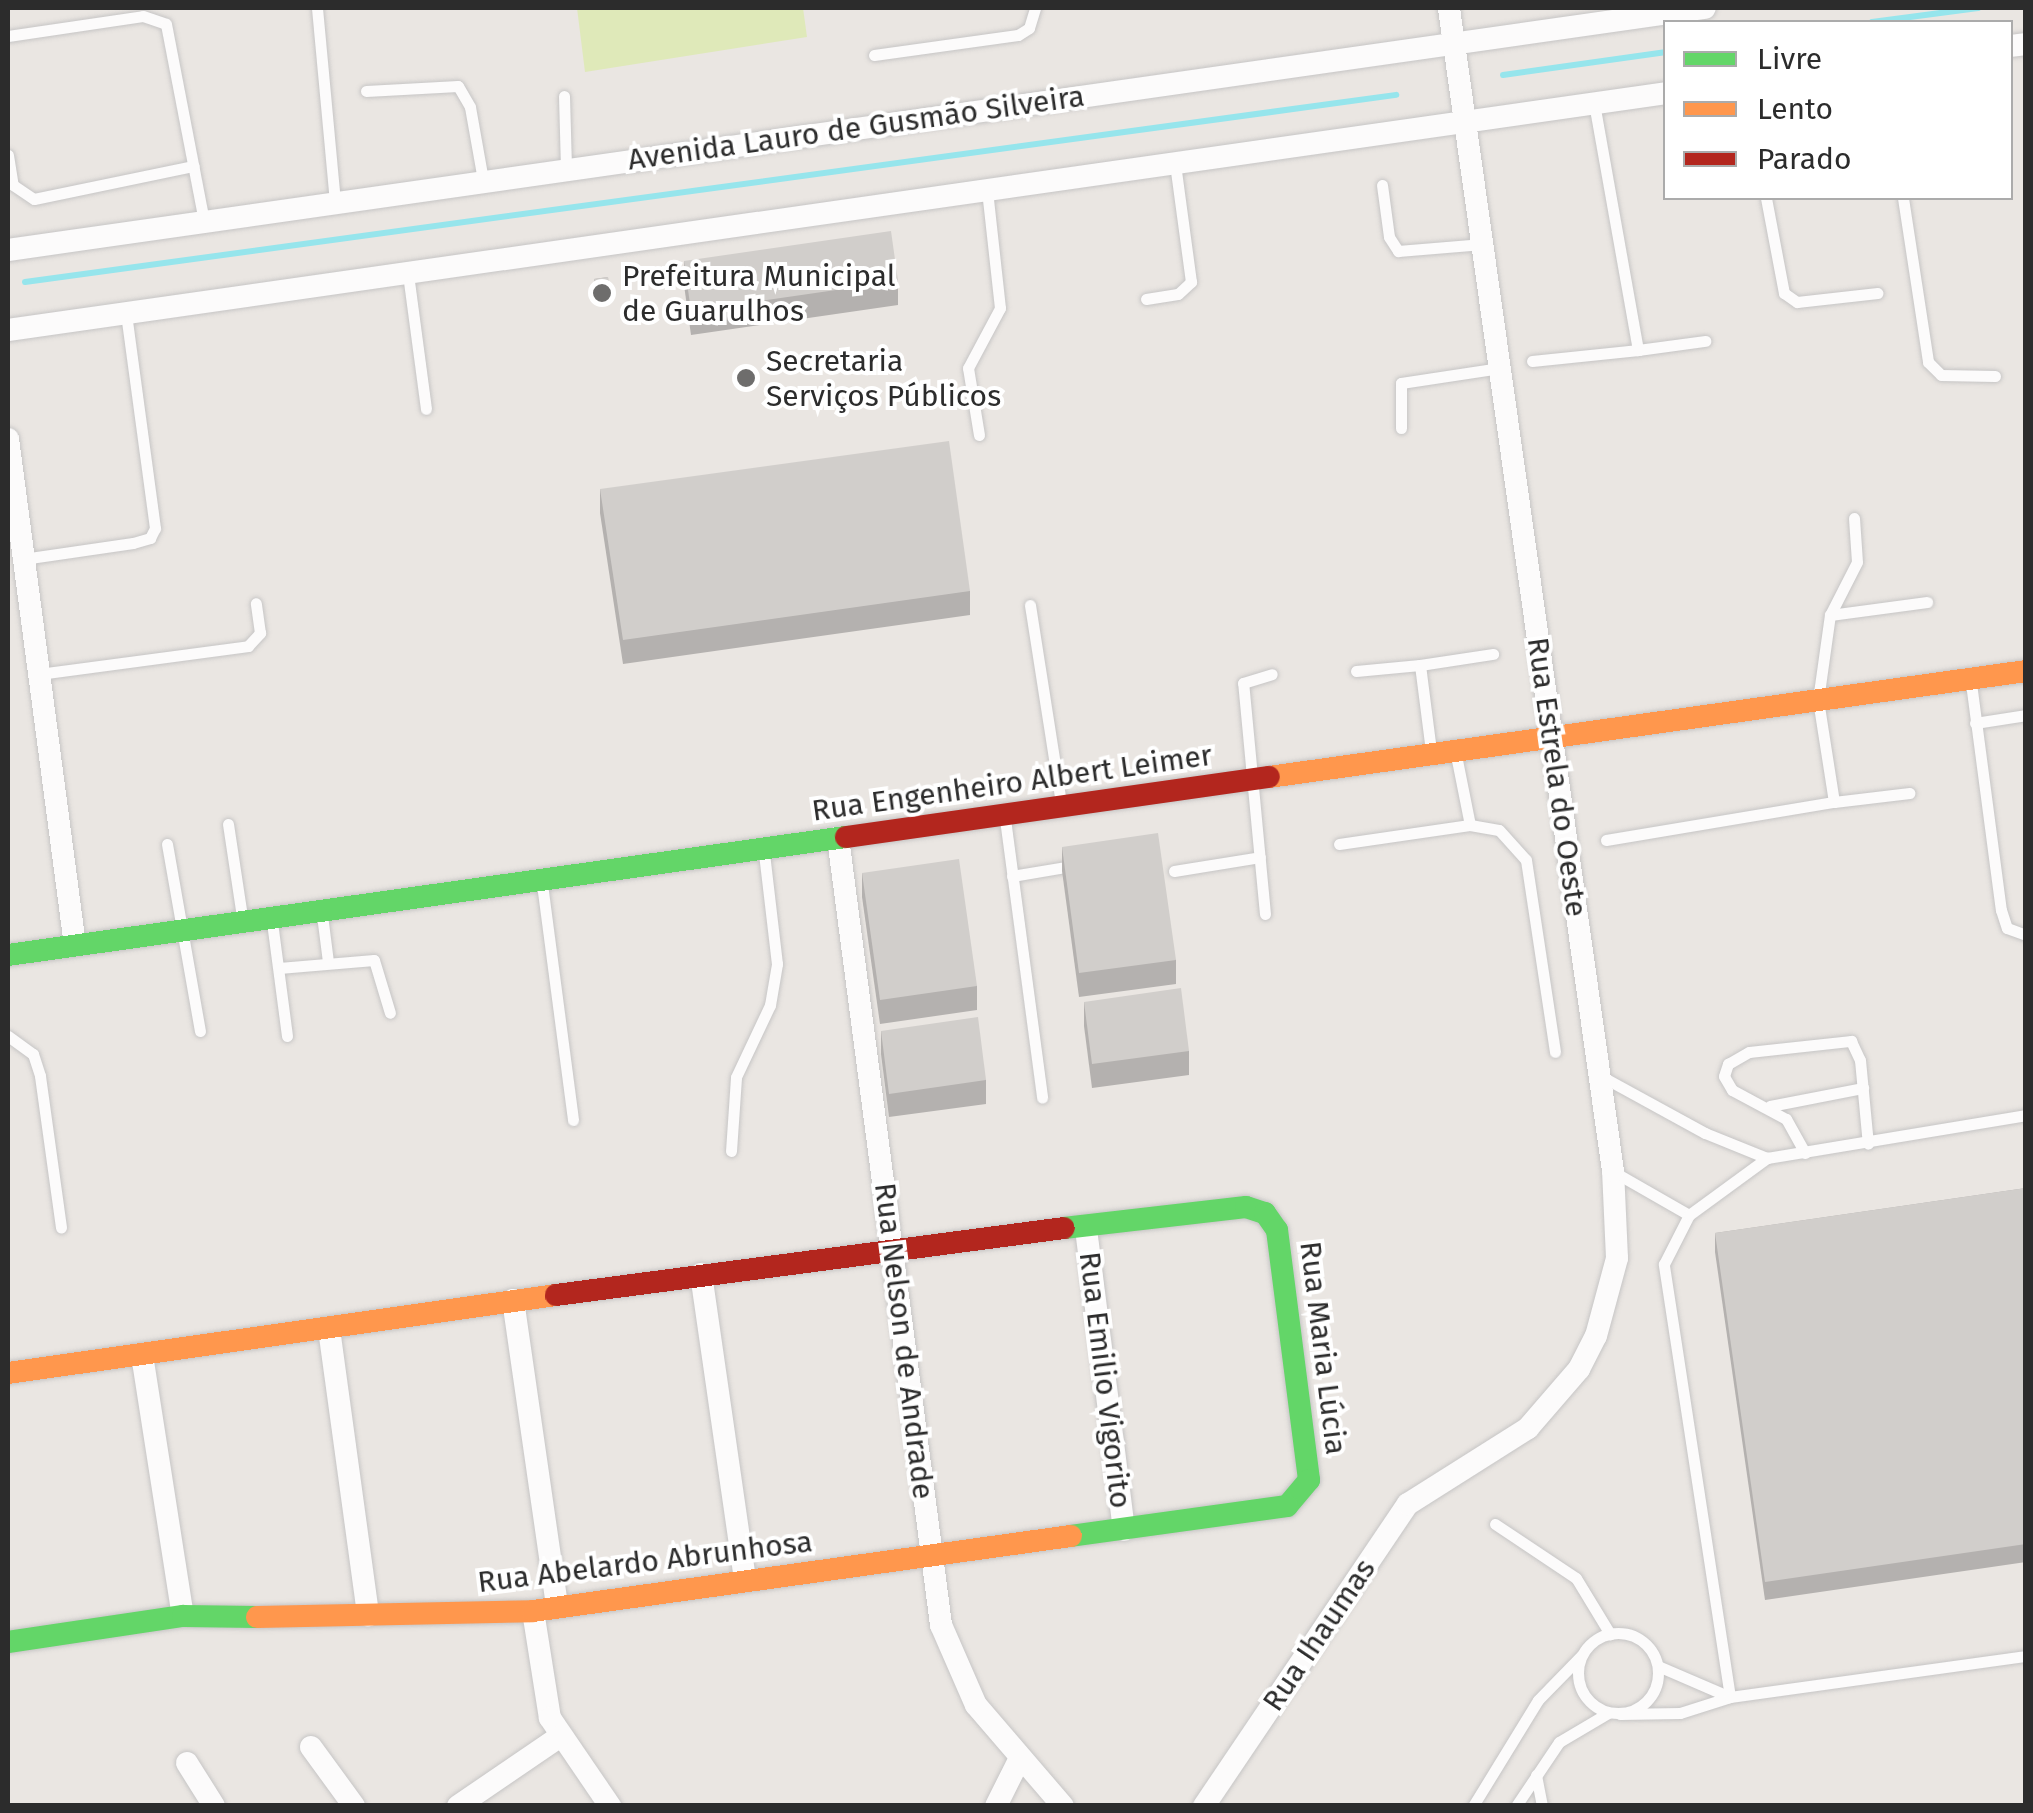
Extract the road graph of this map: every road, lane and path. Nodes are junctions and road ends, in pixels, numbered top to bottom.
1 (317, 8) edge
2 (1035, 8) edge
3 (1449, 8) edge
4 (1693, 8) edge
5 (8, 36) edge
6 (1454, 47) junction
7 (874, 56) dead end
8 (366, 91) dead end
9 (1663, 94) edge
10 (564, 96) dead end
11 (1594, 103) junction
12 (1466, 121) junction
13 (8, 155) edge
14 (1175, 163) junction
15 (194, 166) junction
16 (566, 168) junction
17 (483, 180) junction
18 (1382, 185) dead end
19 (987, 190) junction
20 (1766, 200) edge
21 (1903, 200) edge
22 (334, 202) junction
23 (204, 221) junction
24 (1483, 244) junction
25 (8, 250) edge
26 (408, 274) junction
27 (1877, 293) dead end
28 (1146, 299) dead end
29 (126, 314) junction
30 (8, 330) edge
31 (1704, 341) dead end
32 (1638, 350) junction
33 (1532, 361) dead end
34 (1500, 368) junction
35 (1995, 376) dead end
36 (426, 409) dead end
37 (1401, 428) dead end
38 (979, 435) dead end
39 (8, 439) edge
40 (1854, 518) dead end
41 (24, 559) junction
42 (256, 602) dead end
43 (1928, 602) dead end
44 (1030, 604) dead end
45 (1830, 616) junction
46 (1493, 654) dead end
47 (1420, 665) junction
48 (1356, 670) dead end
49 (2026, 671) edge
50 (39, 674) junction
51 (1272, 674) dead end
52 (1970, 679) junction
53 (1818, 700) junction
54 (2026, 716) edge
55 (1975, 723) junction
56 (1552, 738) junction
57 (1456, 751) junction
58 (1432, 755) junction
59 (1252, 780) junction
60 (1909, 792) dead end
61 (1834, 802) junction
62 (1062, 806) junction
63 (1004, 815) junction
64 (228, 824) dead end
65 (1470, 826) junction
66 (838, 838) junction
67 (1606, 840) dead end
68 (167, 844) dead end
69 (1339, 844) dead end
70 (764, 848) junction
71 (1260, 858) junction
72 (1082, 864) edge
73 (1174, 871) dead end
74 (1012, 876) junction
75 (542, 880) junction
76 (321, 910) junction
77 (1266, 914) dead end
78 (272, 918) junction
79 (242, 922) junction
80 (184, 930) junction
81 (2026, 936) edge
82 (75, 946) junction
83 (8, 955) edge
84 (328, 962) junction
85 (278, 968) junction
86 (390, 1013) dead end
87 (200, 1031) dead end
88 (8, 1036) edge
89 (287, 1036) dead end
90 (1555, 1052) dead end
91 (1599, 1076) junction
92 (1863, 1088) junction
93 (1042, 1098) dead end
94 (1770, 1106) junction
95 (2026, 1115) edge
96 (573, 1120) dead end
97 (1868, 1144) junction
98 (731, 1150) dead end
99 (1805, 1154) junction
100 (1767, 1158) junction
101 (1613, 1172) junction
102 (1689, 1214) junction
103 (61, 1228) dead end
104 (1086, 1229) junction
105 (892, 1248) junction
106 (701, 1274) junction
107 (513, 1300) junction
108 (329, 1329) junction
109 (142, 1354) junction
110 (8, 1372) edge
111 (1445, 1476) joint
112 (1287, 1506) joint
113 (1496, 1524) dead end
114 (1124, 1530) junction
115 (931, 1555) junction
116 (745, 1580) junction
117 (557, 1606) junction
118 (533, 1611) junction
119 (368, 1615) junction
120 (183, 1616) junction
121 (1610, 1634) junction
122 (8, 1642) edge
123 (1581, 1656) junction
124 (2026, 1656) edge
125 (1658, 1666) junction
126 (1730, 1697) junction
127 (1614, 1713) junction
128 (559, 1737) junction
129 (311, 1747) dead end
130 (1019, 1760) junction
131 (188, 1763) dead end
132 (1536, 1775) junction
133 (214, 1806) edge
134 (354, 1806) edge
135 (458, 1806) edge
136 (610, 1806) edge
137 (996, 1806) edge
138 (1063, 1806) edge
139 (1204, 1806) edge
140 (1473, 1806) edge
141 (1516, 1806) edge
142 (1542, 1806) edge

1 - 22 lane
2 - 7 lane
3 - 6 street, Rua Estrela do Oeste
4 - 6 street, Avenida Lauro de Gusmão Silveira
5 - 15 lane
6 - 12 street, Rua Estrela do Oeste
6 - 16 street, Avenida Lauro de Gusmão Silveira
8 - 17 lane
9 - 11 street
10 - 16 lane
11 - 12 street
11 - 32 lane
12 - 14 street
12 - 24 street, Rua Estrela do Oeste
13 - 15 lane
14 - 19 street
14 - 28 lane
15 - 23 lane
16 - 17 street, Avenida Lauro de Gusmão Silveira
17 - 22 street, Avenida Lauro de Gusmão Silveira
18 - 24 lane
19 - 26 street
19 - 38 lane
20 - 27 lane
21 - 35 lane
22 - 23 street, Avenida Lauro de Gusmão Silveira
23 - 25 street, Avenida Lauro de Gusmão Silveira
24 - 34 street, Rua Estrela do Oeste
26 - 29 street
26 - 36 lane
29 - 30 street
29 - 41 lane
31 - 32 lane
32 - 33 lane
34 - 37 lane
34 - 56 street, Rua Estrela do Oeste
39 - 41 street
40 - 45 lane
41 - 50 street
42 - 50 lane
43 - 45 lane
44 - 62 lane
45 - 53 lane
46 - 47 lane
47 - 48 lane
47 - 58 lane
49 - 52 street, Rua Engenheiro Albert Leimer
50 - 82 street
51 - 59 lane
52 - 53 street, Rua Engenheiro Albert Leimer
52 - 55 lane
53 - 56 street, Rua Engenheiro Albert Leimer
53 - 61 lane
54 - 55 lane
55 - 81 lane
56 - 57 street, Rua Engenheiro Albert Leimer
56 - 91 street, Rua Estrela do Oeste
57 - 58 street, Rua Engenheiro Albert Leimer
57 - 65 lane
58 - 59 street, Rua Engenheiro Albert Leimer
59 - 62 street, Rua Engenheiro Albert Leimer
59 - 71 lane
60 - 61 lane
61 - 67 lane
62 - 63 street, Rua Engenheiro Albert Leimer
63 - 66 street, Rua Engenheiro Albert Leimer
63 - 74 lane
64 - 79 lane
65 - 69 lane
65 - 90 lane
66 - 70 street, Rua Engenheiro Albert Leimer
66 - 105 street, Rua Nelson de Andrade
68 - 80 lane
70 - 75 street, Rua Engenheiro Albert Leimer
70 - 98 lane
71 - 73 lane
71 - 77 lane
72 - 74 lane
74 - 93 lane
75 - 76 street, Rua Engenheiro Albert Leimer
75 - 96 lane
76 - 78 street, Rua Engenheiro Albert Leimer
76 - 84 lane
78 - 79 street, Rua Engenheiro Albert Leimer
78 - 85 lane
79 - 80 street, Rua Engenheiro Albert Leimer
80 - 82 street, Rua Engenheiro Albert Leimer
80 - 87 lane
82 - 83 street, Rua Engenheiro Albert Leimer
84 - 85 lane
84 - 86 lane
85 - 89 lane
88 - 103 lane
91 - 100 lane
91 - 101 street, Rua Estrela do Oeste
92 - 94 lane
92 - 94 lane
92 - 97 lane
94 - 99 lane
95 - 97 lane
97 - 99 lane
99 - 100 lane
100 - 102 lane
101 - 102 lane
101 - 111 street, Rua Estrela do Oeste
102 - 126 lane
104 - 105 street
104 - 112 street, Rua Maria Lúcia
104 - 114 street, Rua Emilio Vigorito
105 - 106 street
105 - 115 street, Rua Nelson de Andrade
106 - 107 street
106 - 116 street
107 - 108 street
107 - 117 street
108 - 109 street
108 - 119 street
109 - 110 street
109 - 120 street
111 - 139 street, Rua Ihaumas
112 - 114 street, Rua Abelardo Abrunhosa
113 - 121 lane
114 - 115 street, Rua Abelardo Abrunhosa
115 - 116 street, Rua Abelardo Abrunhosa
115 - 130 street, Rua Nelson de Andrade
116 - 117 street, Rua Abelardo Abrunhosa
117 - 118 street, Rua Abelardo Abrunhosa
118 - 119 street, Rua Abelardo Abrunhosa
118 - 128 street
119 - 120 street, Rua Abelardo Abrunhosa
120 - 122 street, Rua Abelardo Abrunhosa
121 - 123 lane
121 - 125 lane
123 - 127 lane
123 - 140 lane
124 - 126 lane
125 - 126 lane
125 - 127 lane
126 - 127 lane
127 - 132 lane
128 - 135 street
128 - 136 street
129 - 134 street
130 - 137 street
130 - 138 street, Rua Nelson de Andrade
131 - 133 street
132 - 141 lane
132 - 142 lane

